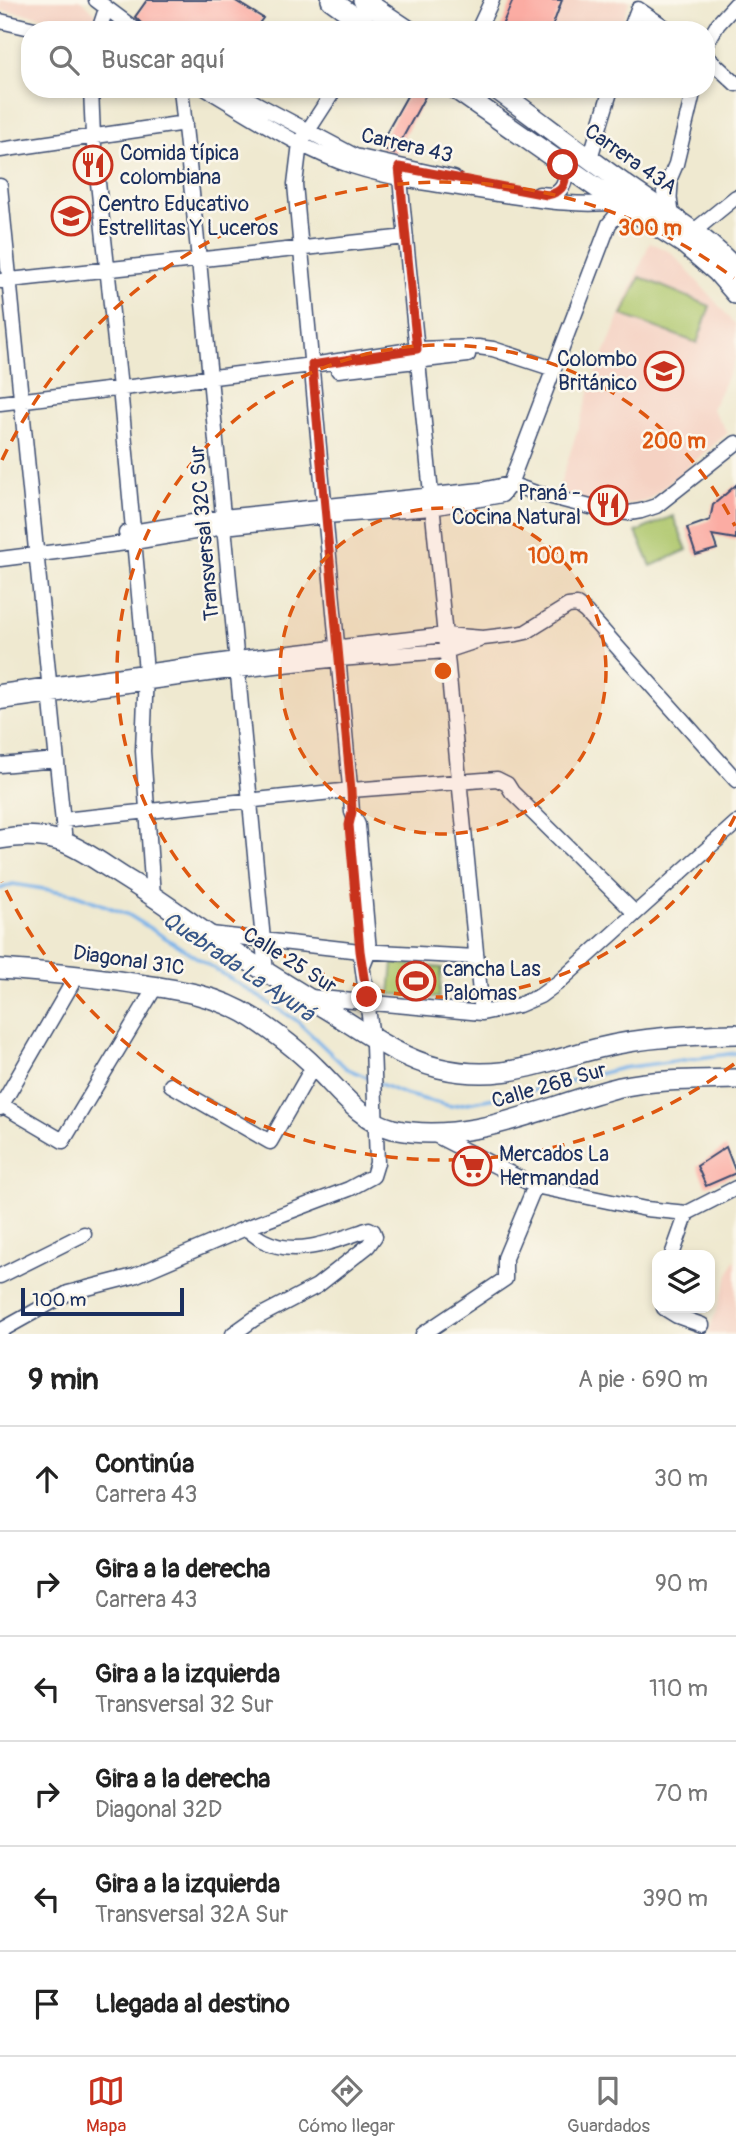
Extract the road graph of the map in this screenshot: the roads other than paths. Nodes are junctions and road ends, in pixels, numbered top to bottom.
1 (331, 0) edge
2 (364, 0) edge
3 (492, 0) edge
4 (101, 4) edge
5 (736, 4) edge
6 (0, 21) edge
7 (124, 21) edge
8 (370, 21) edge
9 (376, 21) edge
10 (482, 21) edge
11 (633, 21) edge
12 (656, 21) edge
13 (21, 26) edge
14 (715, 29) edge
15 (715, 64) edge
16 (736, 83) edge
17 (91, 98) edge
18 (182, 98) edge
19 (224, 98) edge
20 (243, 98) edge
21 (329, 98) edge
22 (467, 98) edge
23 (508, 98) edge
24 (608, 98) edge
25 (692, 98) edge
26 (185, 123) junction
27 (93, 136) junction
28 (303, 138) junction
29 (0, 150) edge
30 (590, 158) junction
31 (563, 165) junction
32 (400, 173) junction
33 (668, 184) junction
34 (0, 186) edge
35 (623, 197) junction
36 (736, 197) edge
37 (647, 200) junction
38 (669, 213) junction
39 (405, 232) junction
40 (689, 237) junction
41 (300, 243) junction
42 (199, 255) junction
43 (106, 265) junction
44 (736, 270) edge
45 (4, 276) edge
46 (736, 294) edge
47 (417, 355) junction
48 (312, 369) junction
49 (552, 373) junction
50 (210, 382) junction
51 (120, 393) junction
52 (0, 404) edge
53 (22, 405) junction
54 (0, 413) edge
55 (736, 443) edge
56 (510, 484) junction
57 (432, 501) junction
58 (325, 511) junction
59 (224, 522) junction
60 (134, 537) junction
61 (0, 550) edge
62 (36, 550) junction
63 (0, 559) edge
64 (445, 635) junction
65 (483, 638) junction
66 (446, 652) junction
67 (338, 653) junction
68 (237, 665) junction
69 (146, 677) junction
70 (50, 691) junction
71 (0, 692) edge
72 (0, 702) edge
73 (57, 760) junction
74 (0, 765) edge
75 (736, 780) edge
76 (459, 784) junction
77 (351, 800) junction
78 (250, 804) junction
79 (146, 814) junction
80 (736, 823) edge
81 (64, 830) junction
82 (0, 839) edge
83 (153, 896) junction
84 (635, 913) junction
85 (206, 934) junction
86 (262, 941) junction
87 (364, 956) junction
88 (477, 957) junction
89 (0, 969) edge
90 (266, 972) junction
91 (77, 975) junction
92 (156, 986) junction
93 (304, 996) junction
94 (368, 1003) junction
95 (482, 1013) junction
96 (736, 1034) edge
97 (373, 1044) junction
98 (314, 1065) junction
99 (736, 1079) edge
100 (171, 1085) dead end
101 (1, 1106) edge
102 (376, 1117) junction
103 (428, 1132) junction
104 (534, 1186) junction
105 (736, 1188) edge
106 (687, 1213) junction
107 (246, 1228) junction
108 (84, 1234) dead end
109 (674, 1250) edge
110 (0, 1276) edge
111 (672, 1313) edge
112 (702, 1325) dead end
113 (0, 1331) edge
114 (233, 1334) edge
115 (423, 1334) edge

1 - 8 main road
2 - 9 main road
3 - 10 street
4 - 7 street
5 - 14 street
6 - 13 street
11 - 12 street
15 - 16 street
17 - 27 street
18 - 26 street, Transversal 32C Sur
19 - 28 street, Carrera 43
20 - 28 street, Carrera 43
21 - 28 street
22 - 31 main road, Carrera 43A
23 - 30 main road, Carrera 43A
24 - 30 street
25 - 33 street
26 - 27 street
26 - 42 street, Transversal 32C Sur
27 - 29 street
27 - 43 street
28 - 32 street, Carrera 43
28 - 41 street
30 - 35 main road, Carrera 43A
31 - 32 street, Carrera 43
31 - 35 main road, Carrera 43A
32 - 35 street, Carrera 43
32 - 39 street
33 - 37 street
33 - 38 main road
34 - 45 street
35 - 37 main road, Carrera 43A
35 - 40 main road, Carrera 43A
35 - 49 street
36 - 40 street
37 - 38 main road, Carrera 43A
38 - 40 main road, Carrera 43A
39 - 41 street
39 - 47 street
40 - 44 main road, Carrera 43A
40 - 46 main road, Carrera 43A
41 - 42 street
41 - 48 street
42 - 43 street
42 - 50 street, Transversal 32C Sur
43 - 45 street
43 - 51 street
45 - 53 street
47 - 48 street
47 - 49 street
47 - 57 street
48 - 50 street
48 - 58 street
49 - 56 street
50 - 51 street
50 - 59 street, Transversal 32C Sur
51 - 53 street
51 - 60 street
52 - 53 street
53 - 54 street
53 - 62 street
55 - 56 street
56 - 57 street
57 - 58 street
57 - 64 street
58 - 59 street
58 - 67 street
59 - 60 street
59 - 68 street, Transversal 32C Sur
60 - 62 street
60 - 69 street
61 - 62 street
62 - 63 street
62 - 70 street
64 - 65 street
64 - 66 street
64 - 67 street
65 - 66 street
65 - 75 street
66 - 67 street
66 - 76 street
67 - 68 street
67 - 77 street
68 - 69 street
68 - 78 street, Transversal 32C Sur
69 - 70 street
69 - 79 street
70 - 71 street
70 - 72 street
70 - 73 street
73 - 74 street
73 - 81 street
76 - 77 street
76 - 84 street
76 - 88 street
77 - 78 street
77 - 87 street
78 - 79 street
78 - 86 street, Transversal 32C Sur
79 - 81 street
79 - 83 street
80 - 84 street
81 - 82 main road, Calle 25 Sur
81 - 83 main road, Calle 25 Sur
83 - 85 main road, Calle 25 Sur
84 - 95 street
85 - 86 street
85 - 90 main road, Calle 25 Sur
86 - 87 street
86 - 90 street, Transversal 32C Sur
87 - 88 street
87 - 94 street
88 - 95 street
89 - 91 main road, Diagonal 31C
90 - 93 main road, Calle 25 Sur
91 - 92 main road, Diagonal 31C
91 - 101 street
92 - 98 main road, Diagonal 31C
92 - 101 street
93 - 94 street
93 - 97 main road, Calle 25 Sur
94 - 95 street
94 - 97 street
96 - 97 main road, Calle 25 Sur
97 - 102 street
98 - 100 street
98 - 102 main road, Diagonal 31C
99 - 103 main road, Calle 26B Sur
102 - 103 main road, Calle 26B Sur
102 - 107 street
103 - 104 street
104 - 106 street
104 - 115 street
105 - 106 street
106 - 109 street
107 - 113 street
107 - 114 street
108 - 110 street
111 - 112 street

